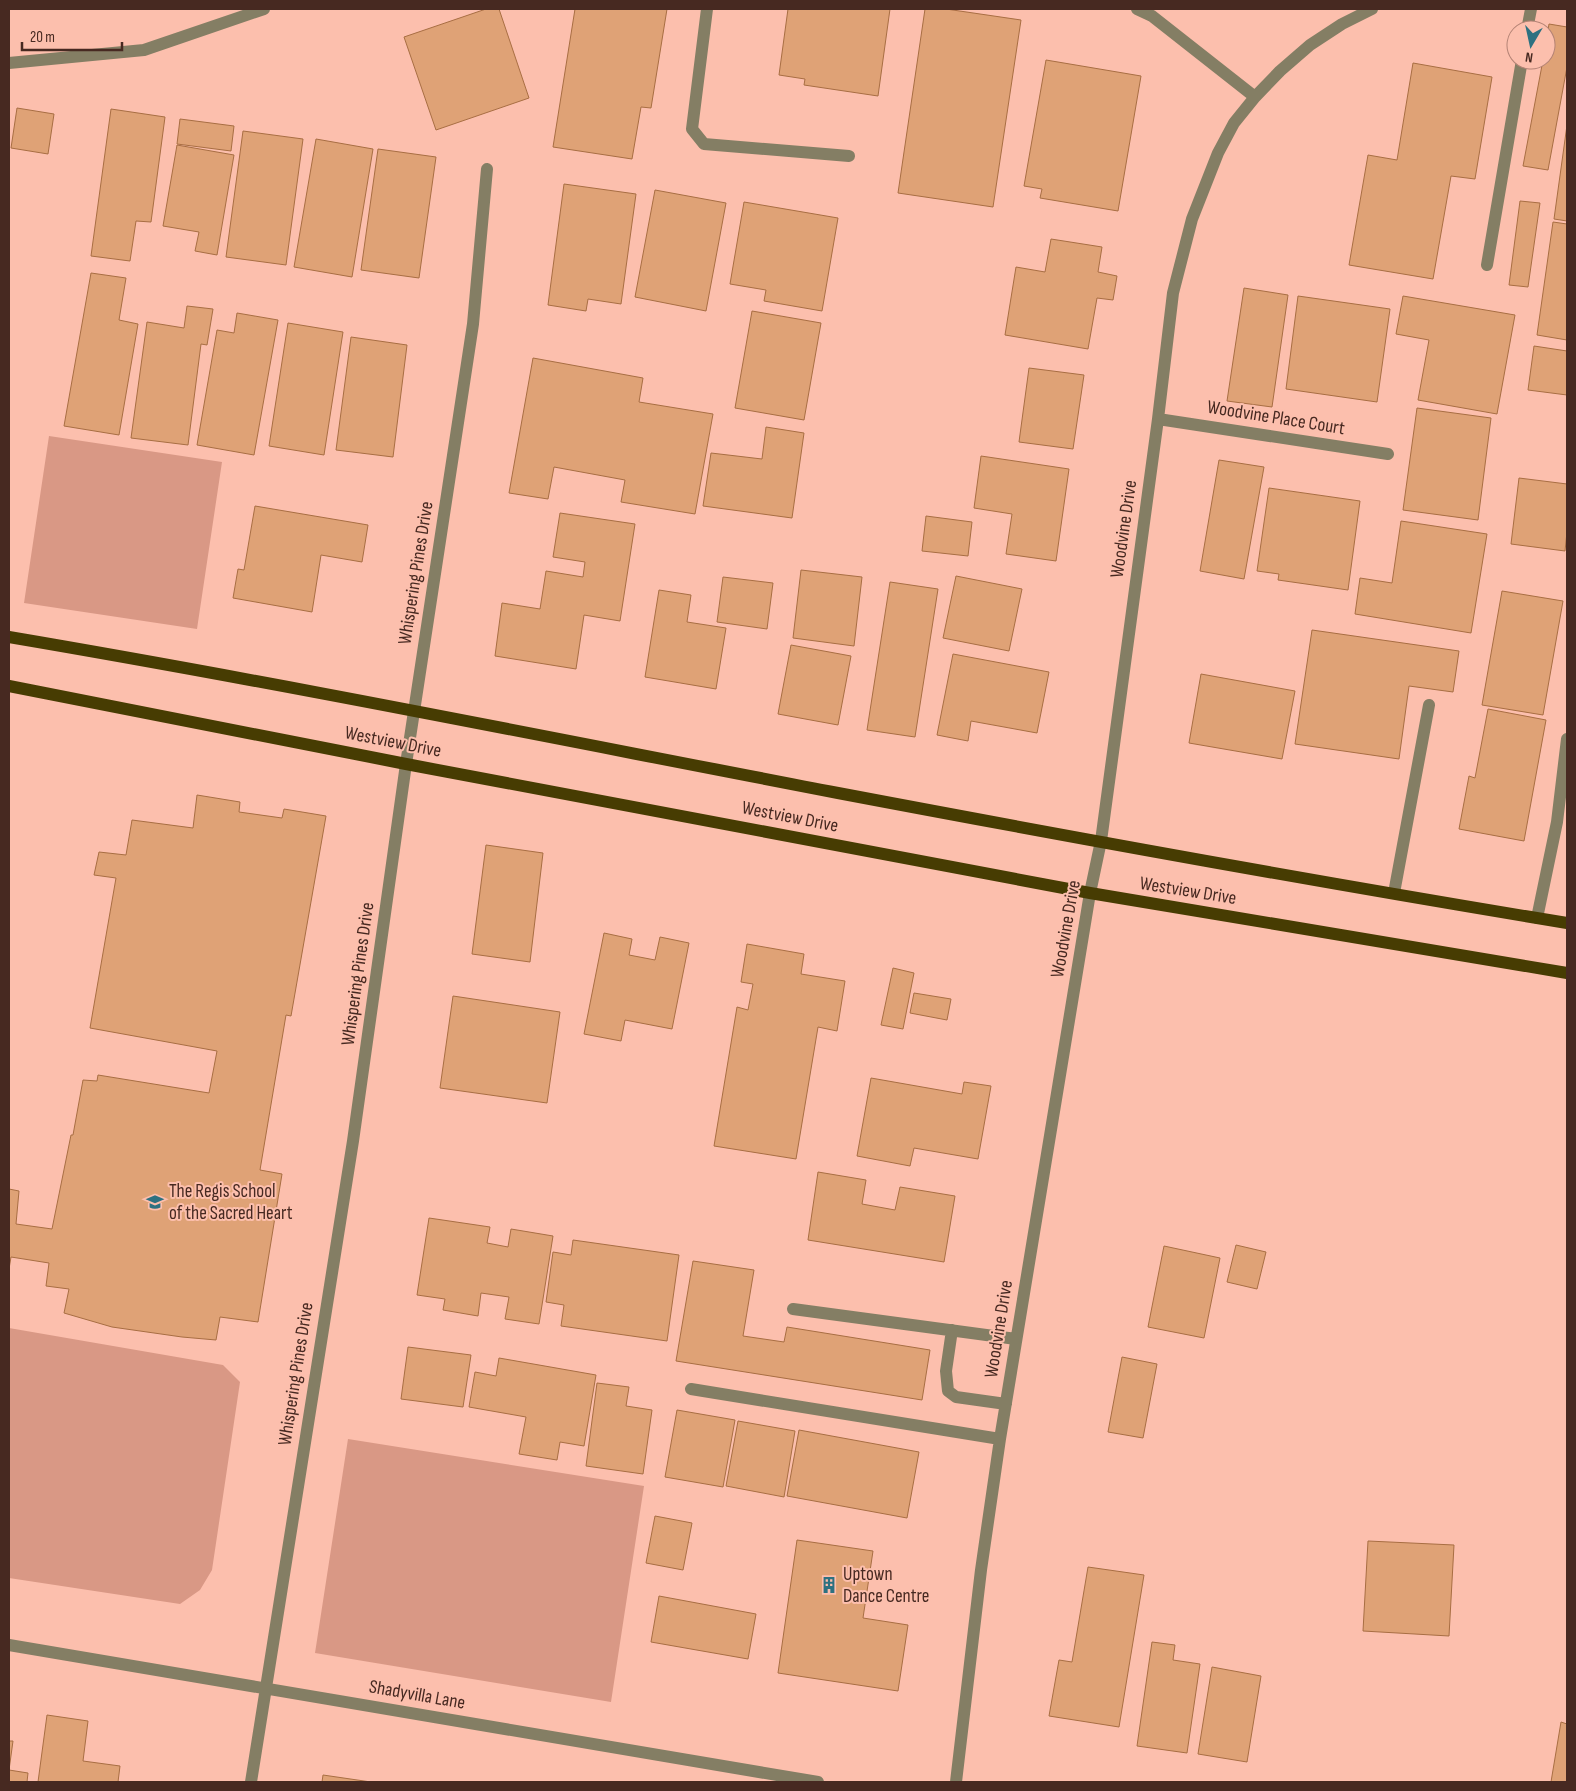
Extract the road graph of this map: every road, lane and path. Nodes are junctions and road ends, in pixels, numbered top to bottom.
1 (264, 9) edge
2 (708, 9) edge
3 (1137, 9) edge
4 (1372, 9) edge
5 (9, 63) edge
6 (1520, 70) edge
7 (1254, 97) junction
8 (849, 156) dead end
9 (487, 169) dead end
10 (1487, 265) dead end
11 (1158, 419) junction
12 (1388, 454) dead end
13 (9, 636) edge
14 (9, 686) edge
15 (1429, 705) dead end
16 (414, 710) junction
17 (1567, 739) edge
18 (406, 764) junction
19 (1101, 841) junction
20 (1090, 893) junction
21 (1394, 893) junction
22 (1538, 918) junction
23 (1567, 923) edge
24 (1567, 973) edge
25 (793, 1308) dead end
26 (952, 1330) junction
27 (1016, 1339) junction
28 (691, 1389) dead end
29 (1006, 1404) junction
30 (1000, 1439) junction
31 (9, 1645) edge
32 (265, 1688) junction
33 (251, 1782) edge
34 (818, 1782) edge
35 (956, 1782) edge

1 - 5 street
2 - 8 street
3 - 7 street
4 - 7 street, Woodvine Drive
6 - 10 street
7 - 11 street, Woodvine Drive
9 - 16 street, Whispering Pines Drive
11 - 12 street, Woodvine Place Court
11 - 19 street, Woodvine Drive
13 - 16 main road, Westview Drive
14 - 18 main road, Westview Drive
15 - 21 street
16 - 18 street, Whispering Pines Drive
16 - 19 main road, Westview Drive
17 - 22 street
18 - 20 main road, Westview Drive
18 - 32 street, Whispering Pines Drive
19 - 20 street, Woodvine Drive
19 - 21 main road, Westview Drive
20 - 24 main road, Westview Drive
20 - 27 street, Woodvine Drive
21 - 22 main road, Westview Drive
22 - 23 main road, Westview Drive
25 - 26 street
26 - 27 street
26 - 29 street
27 - 29 street, Woodvine Drive
28 - 30 street
29 - 30 street, Woodvine Drive
30 - 35 street, Woodvine Drive
31 - 32 street, Shadyvilla Lane
32 - 33 street, Whispering Pines Drive
32 - 34 street, Shadyvilla Lane

